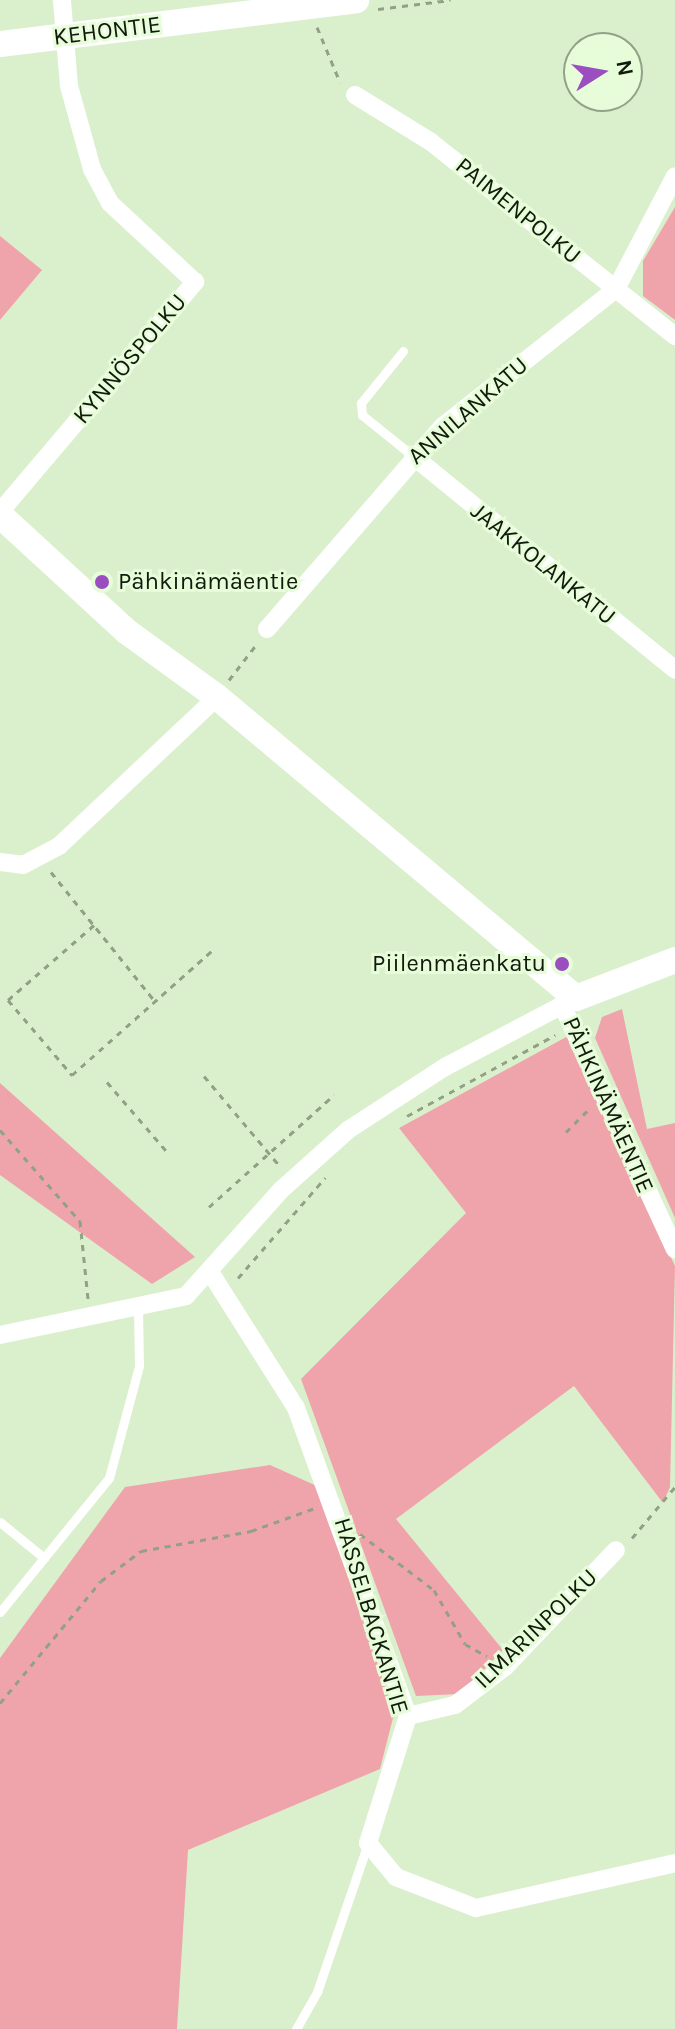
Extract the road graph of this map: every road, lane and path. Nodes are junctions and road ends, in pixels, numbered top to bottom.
1 (62, 0) edge
2 (356, 0) edge
3 (315, 17) dead end
4 (69, 35) junction
5 (0, 44) edge
6 (355, 95) joint
7 (675, 176) edge
8 (616, 289) junction
9 (675, 336) edge
10 (403, 351) dead end
11 (413, 456) junction
12 (0, 514) edge
13 (267, 629) joint
14 (675, 670) edge
15 (221, 691) junction
16 (39, 856) junction
17 (0, 862) edge
18 (94, 925) junction
19 (215, 948) dead end
20 (675, 960) edge
21 (155, 1001) junction
22 (569, 1001) junction
23 (572, 1027) junction
24 (204, 1076) dead end
25 (107, 1082) dead end
26 (334, 1095) dead end
27 (602, 1096) junction
28 (400, 1120) dead end
29 (0, 1130) edge
30 (566, 1132) dead end
31 (168, 1153) dead end
32 (269, 1153) junction
33 (338, 1166) dead end
34 (292, 1180) junction
35 (209, 1207) dead end
36 (675, 1249) edge
37 (212, 1275) junction
38 (227, 1299) junction
39 (138, 1310) junction
40 (92, 1320) junction
41 (0, 1335) edge
42 (675, 1487) edge
43 (335, 1500) junction
44 (0, 1522) edge
45 (345, 1530) junction
46 (616, 1550) joint
47 (44, 1558) junction
48 (0, 1612) edge
49 (505, 1667) junction
50 (0, 1703) edge
51 (408, 1716) junction
52 (368, 1843) junction
53 (675, 1863) edge
54 (296, 2029) edge

1 - 4 street
2 - 4 street, KEHONTIE
3 - 6 path
4 - 5 street, KEHONTIE
4 - 12 street, KYNNÖSPOLKU
6 - 8 street, PAIMENPOLKU
7 - 8 street, ANNILANKATU
8 - 9 street, PAIMENPOLKU
8 - 11 street, ANNILANKATU
10 - 11 lane
11 - 13 street, ANNILANKATU
11 - 14 street, JAAKKOLANKATU
12 - 15 street, PÄHKINÄMÄENTIE
13 - 15 path
15 - 16 street
15 - 22 street, PÄHKINÄMÄENTIE
16 - 17 street
16 - 18 path
18 - 21 path
18 - 21 path
19 - 21 path
20 - 22 street
22 - 23 street, PÄHKINÄMÄENTIE
22 - 34 street
23 - 27 street, PÄHKINÄMÄENTIE
23 - 28 path
24 - 32 path
25 - 31 path
26 - 32 path
27 - 30 path
27 - 36 street, PÄHKINÄMÄENTIE
29 - 40 path
32 - 34 path
32 - 35 path
33 - 38 path
34 - 37 street
37 - 38 street, HASSELBACKANTIE
37 - 39 street
38 - 43 street, HASSELBACKANTIE
39 - 40 street
39 - 47 lane
40 - 41 street
42 - 46 path
43 - 45 street, HASSELBACKANTIE
43 - 50 path
44 - 47 lane
45 - 49 path
45 - 51 street, HASSELBACKANTIE
46 - 49 street, ILMARINPOLKU
47 - 48 lane
49 - 51 street, ILMARINPOLKU
51 - 52 street, HASSELBACKANTIE
52 - 53 street
52 - 54 lane

